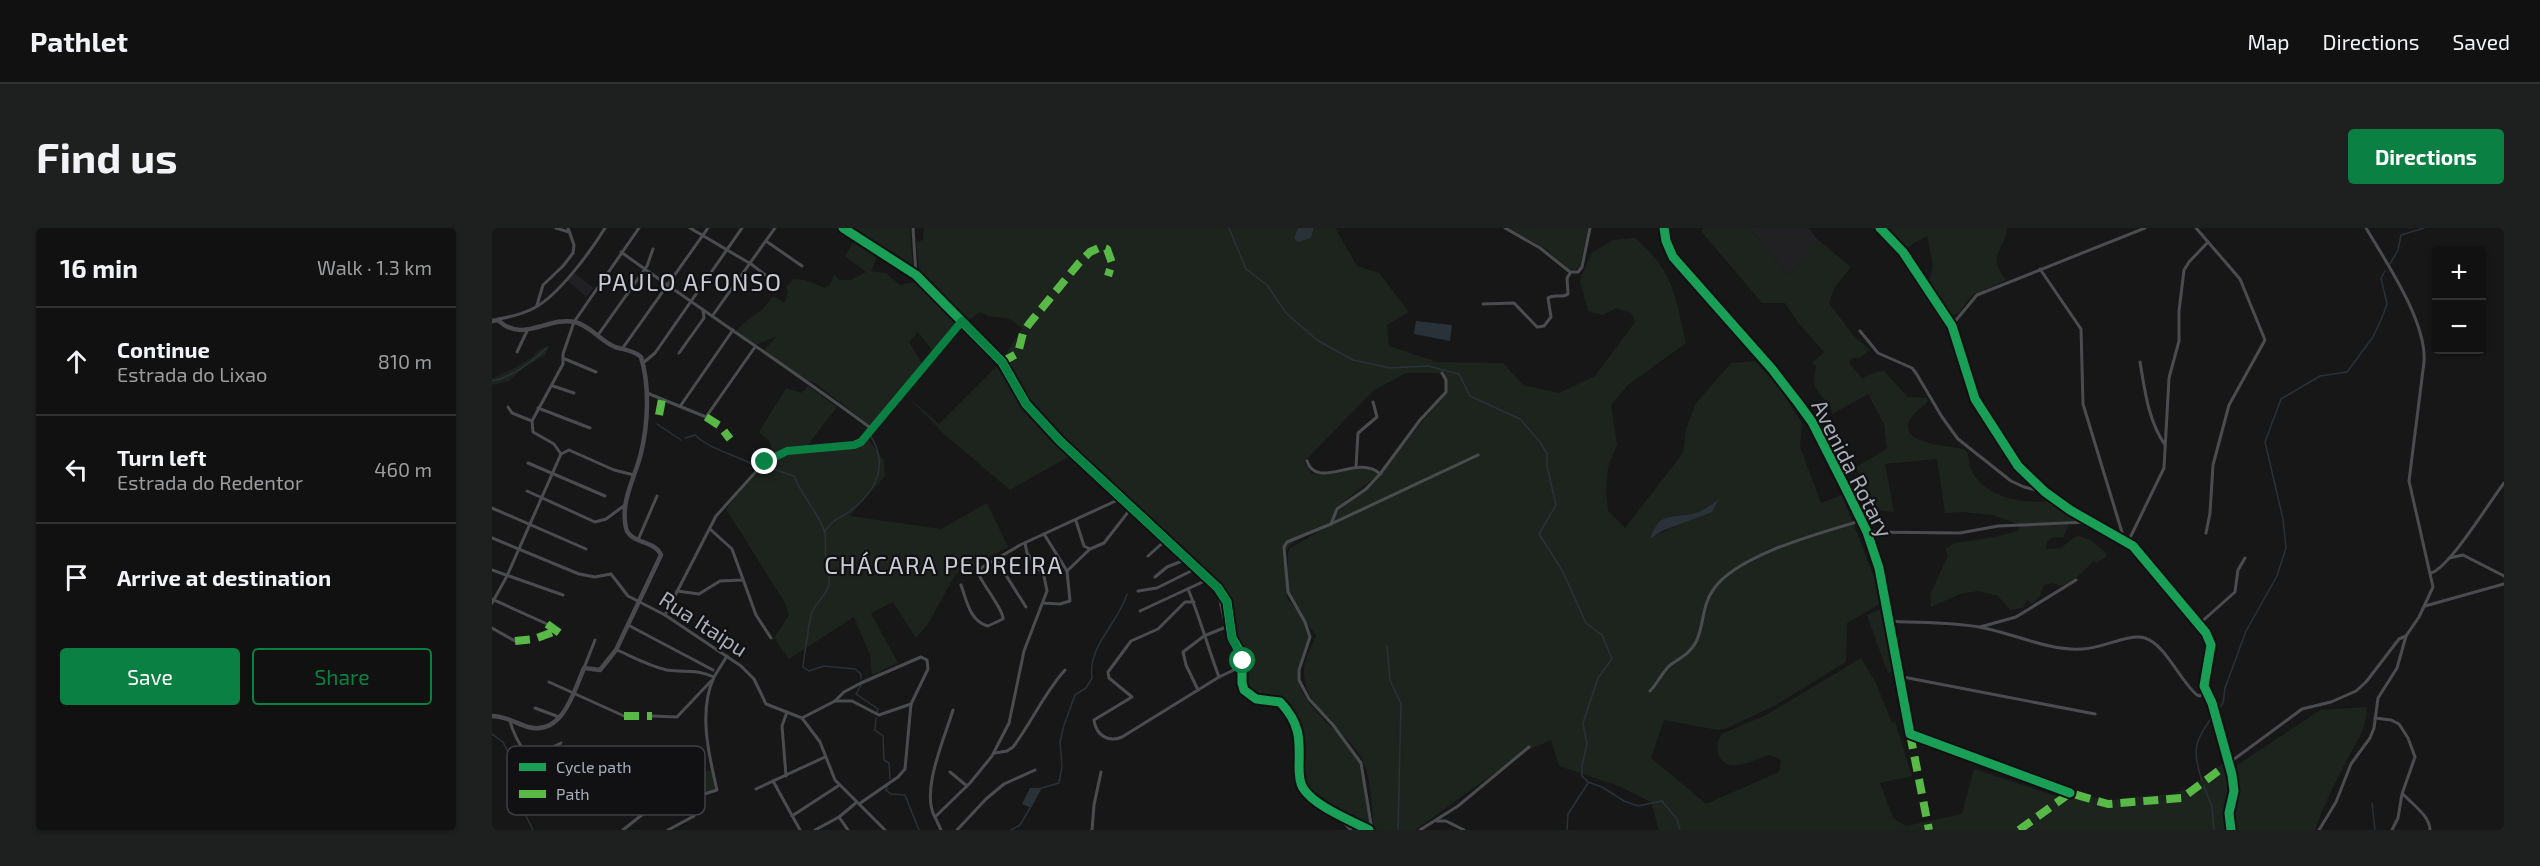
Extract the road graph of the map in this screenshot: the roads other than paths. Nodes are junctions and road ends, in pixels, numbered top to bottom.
1 (556, 228) edge
2 (605, 228) edge
3 (639, 228) edge
4 (690, 228) edge
5 (708, 228) edge
6 (742, 228) edge
7 (776, 228) edge
8 (843, 228) edge
9 (913, 228) edge
10 (1504, 228) edge
11 (1590, 228) edge
12 (1664, 228) edge
13 (1880, 228) edge
14 (2145, 228) edge
15 (2196, 228) edge
16 (2366, 228) edge
17 (568, 230) edge
18 (703, 235) junction
19 (766, 241) junction
20 (2208, 242) junction
21 (654, 249) dead end
22 (728, 249) junction
23 (621, 252) junction
24 (751, 264) junction
25 (802, 266) dead end
26 (644, 269) junction
27 (2040, 269) junction
28 (1571, 272) junction
29 (916, 275) junction
30 (768, 277) dead end
31 (668, 284) junction
32 (691, 300) junction
33 (1483, 304) dead end
34 (536, 307) junction
35 (703, 308) junction
36 (713, 315) junction
37 (495, 320) edge
38 (962, 321) junction
39 (574, 322) junction
40 (1952, 326) junction
41 (734, 330) junction
42 (527, 331) junction
43 (1860, 331) dead end
44 (597, 336) junction
45 (755, 347) junction
46 (622, 349) junction
47 (517, 352) dead end
48 (679, 353) dead end
49 (565, 359) junction
50 (2140, 362) dead end
51 (643, 363) junction
52 (596, 372) dead end
53 (1442, 373) dead end
54 (552, 386) junction
55 (574, 393) dead end
56 (646, 393) junction
57 (1373, 402) dead end
58 (681, 405) junction
59 (508, 407) dead end
60 (538, 408) junction
61 (532, 421) junction
62 (590, 429) dead end
63 (872, 429) junction
64 (2165, 445) junction
65 (561, 454) junction
66 (1478, 455) dead end
67 (1306, 461) dead end
68 (528, 463) dead end
69 (1356, 467) junction
70 (551, 473) junction
71 (1380, 474) junction
72 (635, 475) junction
73 (2504, 483) edge
74 (526, 491) dead end
75 (2045, 492) junction
76 (605, 496) dead end
77 (657, 496) dead end
78 (1122, 498) junction
79 (540, 499) junction
80 (624, 505) junction
81 (1132, 507) junction
82 (492, 508) edge
83 (1076, 520) junction
84 (1860, 521) junction
85 (2088, 522) junction
86 (1331, 524) junction
87 (530, 525) junction
88 (710, 529) junction
89 (1867, 532) junction
90 (2206, 533) dead end
91 (1044, 534) junction
92 (492, 538) edge
93 (1167, 539) junction
94 (638, 540) junction
95 (2126, 541) junction
96 (1025, 543) junction
97 (586, 549) dead end
98 (1090, 549) junction
99 (518, 550) junction
100 (1148, 556) dead end
101 (996, 558) junction
102 (1188, 558) junction
103 (2246, 558) dead end
104 (2448, 558) junction
105 (1198, 568) junction
106 (492, 570) edge
107 (1067, 571) junction
108 (2431, 573) junction
109 (507, 576) junction
110 (2504, 576) edge
111 (1155, 577) dead end
112 (1209, 579) junction
113 (742, 580) junction
114 (2076, 580) dead end
115 (2504, 584) edge
116 (961, 585) dead end
117 (1216, 586) junction
118 (1188, 589) junction
119 (677, 591) junction
120 (1138, 591) dead end
121 (562, 595) dead end
122 (492, 601) edge
123 (640, 601) junction
124 (1194, 602) junction
125 (1043, 603) junction
126 (1026, 606) dead end
127 (2423, 607) junction
128 (1140, 611) dead end
129 (665, 615) junction
130 (1887, 621) junction
131 (547, 624) dead end
132 (2199, 624) junction
133 (628, 625) junction
134 (1229, 626) junction
135 (1978, 627) junction
136 (492, 628) edge
137 (1204, 636) junction
138 (2406, 636) junction
139 (771, 638) dead end
140 (515, 640) dead end
141 (595, 640) dead end
142 (616, 650) junction
143 (727, 656) junction
144 (585, 668) junction
145 (1243, 669) junction
146 (713, 670) dead end
147 (1065, 670) dead end
148 (1898, 676) junction
149 (1219, 677) junction
150 (713, 679) junction
151 (549, 682) dead end
152 (1198, 690) junction
153 (1650, 691) dead end
154 (2205, 691) junction
155 (573, 693) junction
156 (835, 701) junction
157 (911, 704) junction
158 (535, 708) dead end
159 (953, 710) dead end
160 (787, 712) junction
161 (2095, 714) dead end
162 (492, 716) edge
163 (624, 716) dead end
164 (652, 716) dead end
165 (561, 718) junction
166 (802, 718) junction
167 (2375, 718) junction
168 (510, 720) junction
169 (561, 743) dead end
170 (521, 746) edge
171 (555, 746) edge
172 (1529, 747) dead end
173 (995, 753) junction
174 (825, 757) junction
175 (2229, 763) junction
176 (1035, 770) dead end
177 (950, 772) dead end
178 (1101, 772) dead end
179 (786, 776) junction
180 (773, 781) junction
181 (838, 785) junction
182 (967, 786) junction
183 (756, 789) dead end
184 (705, 793) edge
185 (2070, 793) dead end
186 (2402, 794) junction
187 (858, 803) junction
188 (1332, 811) junction
189 (642, 815) edge
190 (694, 815) edge
191 (792, 816) junction
192 (839, 817) junction
193 (934, 817) junction
194 (1433, 822) junction
195 (824, 825) junction
196 (623, 830) edge
197 (668, 830) edge
198 (800, 830) edge
199 (815, 830) edge
200 (826, 830) edge
201 (848, 830) edge
202 (885, 830) edge
203 (941, 830) edge
204 (957, 830) edge
205 (1092, 830) edge
206 (1351, 830) edge
207 (1370, 830) edge
208 (1420, 830) edge
209 (1464, 830) edge
210 (2231, 830) edge
211 (2319, 830) edge
212 (2392, 830) edge
213 (2430, 830) edge

1 - 17 street
2 - 34 street
3 - 23 street
4 - 18 street
5 - 18 street
6 - 22 street
7 - 19 street
8 - 29 street
9 - 29 street
10 - 28 street
11 - 28 street
12 - 84 street, Avenida Rotary
13 - 40 street
14 - 27 street
15 - 20 street
16 - 108 street
17 - 34 street
18 - 22 street
18 - 31 street
19 - 24 street
19 - 25 street
20 - 64 street
20 - 90 street
21 - 26 street
22 - 24 street
22 - 32 street
23 - 26 street
23 - 39 street
24 - 30 street
24 - 36 street
26 - 31 street
26 - 44 street
27 - 40 street
27 - 95 street
28 - 33 street
29 - 38 street
31 - 32 street
31 - 46 street
32 - 35 street
32 - 51 street
34 - 37 street
35 - 36 street
35 - 48 street
36 - 41 street
37 - 42 street
38 - 63 street
38 - 78 street
39 - 42 street
39 - 44 street
39 - 49 street
40 - 75 street
41 - 45 street
41 - 58 street
42 - 47 street
43 - 75 street
44 - 46 street
45 - 58 street
45 - 63 street
46 - 51 street
49 - 52 street
49 - 54 street
50 - 64 street
51 - 56 street
53 - 71 street
54 - 55 street
54 - 60 street
56 - 58 street
56 - 72 street
57 - 69 street
59 - 61 street
60 - 61 street
60 - 62 street
61 - 65 street
63 - 88 street
64 - 95 street
65 - 70 street
65 - 72 street
66 - 86 street
67 - 69 street
68 - 70 street
69 - 71 street
70 - 76 street
70 - 79 street
71 - 86 street
72 - 80 street
73 - 104 street
74 - 79 street
75 - 85 street
77 - 94 street
78 - 81 street
78 - 83 street
79 - 80 street
79 - 87 street
80 - 94 street
81 - 93 street
81 - 98 street
82 - 87 street
83 - 91 street
83 - 98 street
84 - 89 street, Avenida Rotary
84 - 153 street
85 - 89 street
85 - 95 street
86 - 207 street
87 - 97 street
87 - 99 street
88 - 113 street
88 - 119 street
89 - 130 street, Avenida Rotary
91 - 96 street
91 - 107 street
92 - 99 street, Rua Itaipu
93 - 100 street
93 - 102 street
94 - 123 street
95 - 132 street
96 - 101 street
96 - 125 street
98 - 107 street
99 - 109 street
99 - 123 street, Rua Itaipu
101 - 116 street
101 - 126 street
102 - 105 street
102 - 111 street
103 - 132 street
104 - 108 street
104 - 110 street
105 - 112 street
105 - 120 street
106 - 109 street
107 - 125 street
108 - 127 street
109 - 121 street
109 - 122 street
112 - 117 street
112 - 118 street
113 - 119 street
113 - 139 street
114 - 135 street
115 - 127 street
117 - 134 street
117 - 134 street
118 - 124 street
118 - 128 street
119 - 129 street
122 - 131 street
123 - 129 street, Rua Itaipu
123 - 133 street
124 - 137 street
124 - 152 street
125 - 173 street
127 - 138 street
129 - 143 street, Rua Itaipu
130 - 135 street
130 - 148 street, Avenida Rotary
132 - 154 street
133 - 142 street
133 - 146 street
134 - 137 street
134 - 145 street
135 - 154 street
136 - 140 street
137 - 149 street
137 - 152 street
138 - 167 street
138 - 175 street
141 - 144 street
142 - 144 street
142 - 150 street
143 - 150 street
143 - 160 street, Rua Itaipu
144 - 155 street
145 - 149 street
145 - 188 street
147 - 173 street
148 - 161 street
148 - 185 street, Avenida Rotary
149 - 152 street
150 - 164 street
150 - 184 street
151 - 155 street
154 - 175 street
155 - 163 street
155 - 165 street
156 - 157 street
156 - 157 street
156 - 166 street
157 - 187 street
158 - 165 street
159 - 193 street
160 - 166 street, Rua Itaipu
160 - 179 street
162 - 168 street
165 - 168 street
166 - 174 street
167 - 186 street
167 - 211 street
168 - 170 street
169 - 171 street
172 - 194 street
173 - 182 street
174 - 179 street
174 - 181 street
175 - 210 street
176 - 204 street
177 - 182 street
178 - 205 street
179 - 180 street
180 - 183 street
180 - 191 street
181 - 187 street
181 - 191 street
182 - 193 street
186 - 212 street
186 - 213 street
187 - 192 street
187 - 202 street
188 - 206 street
188 - 207 street
189 - 196 street
190 - 197 street
191 - 198 street
192 - 195 street
192 - 201 street
193 - 203 street
194 - 208 street
194 - 209 street
195 - 199 street
195 - 200 street

